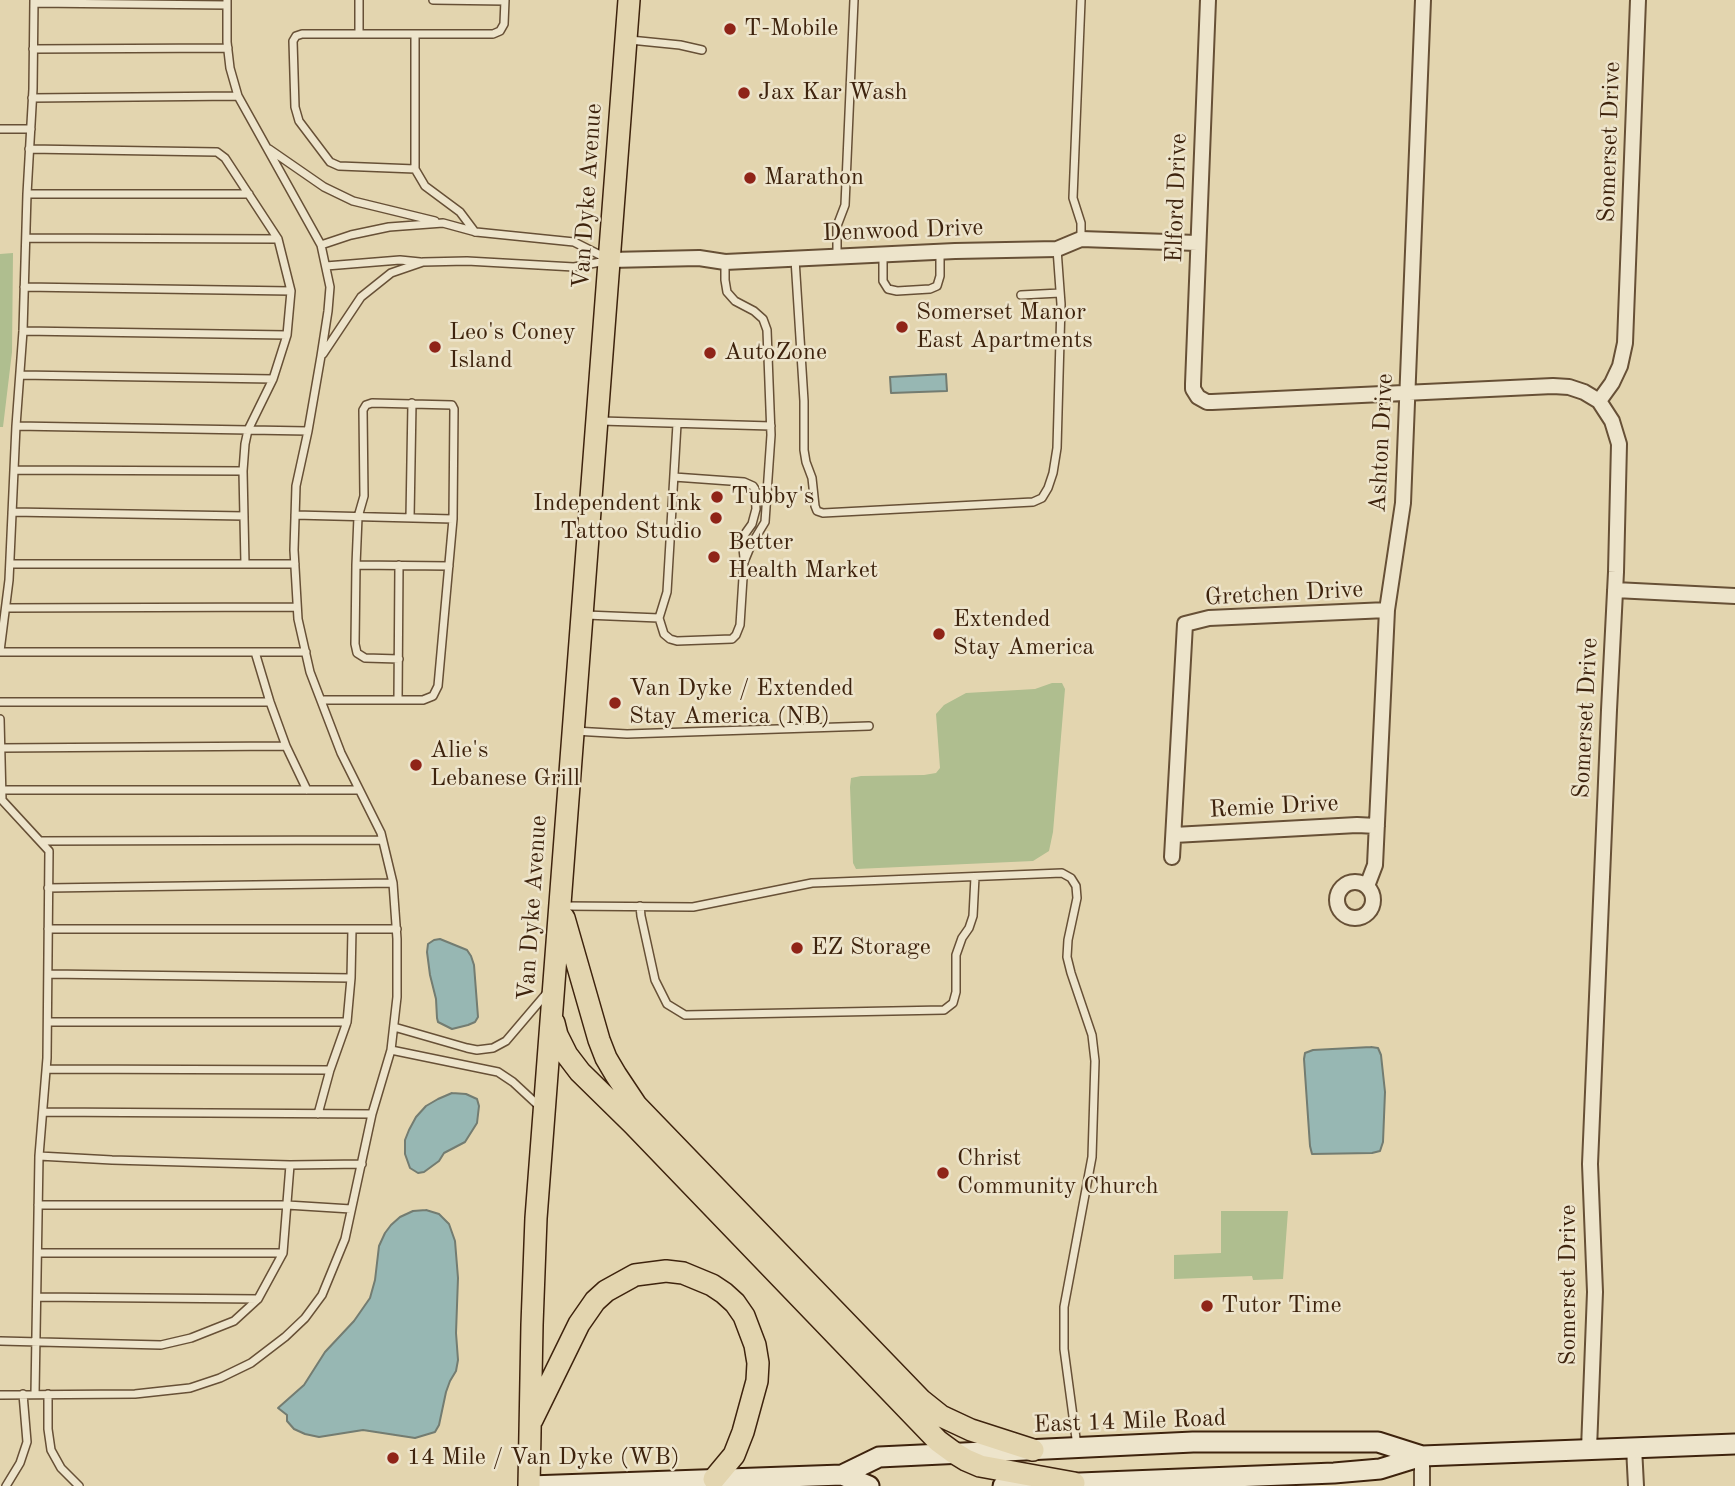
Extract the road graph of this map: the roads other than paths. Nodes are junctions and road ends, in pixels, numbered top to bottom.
1 (359, 0) edge
2 (433, 0) edge
3 (505, 0) edge
4 (629, 0) edge
5 (854, 0) edge
6 (1081, 0) edge
7 (1208, 0) edge
8 (1423, 0) edge
9 (1639, 0) edge
10 (34, 2) edge
11 (227, 2) edge
12 (359, 34) junction
13 (415, 34) junction
14 (626, 40) junction
15 (228, 48) junction
16 (33, 49) junction
17 (702, 50) dead end
18 (238, 96) junction
19 (33, 98) junction
20 (0, 129) edge
21 (31, 129) junction
22 (265, 146) junction
23 (29, 149) junction
24 (415, 169) junction
25 (27, 194) junction
26 (249, 194) junction
27 (443, 223) junction
28 (476, 232) junction
29 (26, 238) junction
30 (278, 239) junction
31 (1082, 239) junction
32 (1197, 243) junction
33 (321, 245) junction
34 (1057, 249) junction
35 (940, 252) junction
36 (883, 255) junction
37 (836, 257) junction
38 (795, 259) junction
39 (610, 260) junction
40 (423, 262) junction
41 (725, 262) junction
42 (326, 266) junction
43 (24, 288) junction
44 (291, 291) junction
45 (1060, 293) junction
46 (1021, 295) dead end
47 (23, 331) junction
48 (287, 335) junction
49 (321, 356) junction
50 (20, 375) junction
51 (272, 379) junction
52 (1407, 394) junction
53 (1599, 401) junction
54 (412, 403) junction
55 (597, 421) junction
56 (677, 424) junction
57 (16, 426) junction
58 (771, 426) junction
59 (248, 430) junction
60 (308, 431) junction
61 (14, 470) junction
62 (243, 471) junction
63 (674, 477) junction
64 (12, 512) junction
65 (295, 515) junction
66 (244, 516) junction
67 (359, 517) junction
68 (410, 518) junction
69 (453, 519) junction
70 (744, 562) junction
71 (10, 564) junction
72 (245, 564) junction
73 (295, 564) junction
74 (356, 565) junction
75 (400, 565) junction
76 (449, 566) junction
77 (1615, 590) junction
78 (1735, 596) edge
79 (297, 607) junction
80 (6, 608) junction
81 (1387, 610) junction
82 (582, 615) junction
83 (659, 618) junction
84 (0, 652) edge
85 (255, 653) junction
86 (306, 653) junction
87 (399, 659) junction
88 (321, 700) junction
89 (398, 700) junction
90 (0, 702) edge
91 (270, 702) junction
92 (0, 719) edge
93 (869, 726) dead end
94 (574, 731) junction
95 (286, 746) junction
96 (1, 748) edge
97 (2, 790) edge
98 (307, 790) junction
99 (359, 790) junction
100 (1377, 826) junction
101 (1174, 835) junction
102 (382, 840) junction
103 (40, 841) junction
104 (1172, 857) dead end
105 (975, 877) junction
106 (393, 883) junction
107 (1367, 886) dead end
108 (48, 888) junction
109 (560, 906) junction
110 (640, 906) junction
111 (48, 929) junction
112 (352, 929) junction
113 (397, 929) junction
114 (48, 974) junction
115 (351, 978) junction
116 (554, 986) junction
117 (551, 1014) junction
118 (48, 1022) junction
119 (346, 1022) junction
120 (394, 1027) junction
121 (391, 1050) junction
122 (47, 1069) junction
123 (330, 1070) junction
124 (545, 1111) junction
125 (43, 1112) junction
126 (318, 1114) junction
127 (372, 1114) junction
128 (39, 1156) junction
129 (362, 1164) junction
130 (290, 1165) junction
131 (38, 1205) junction
132 (287, 1205) junction
133 (351, 1209) junction
134 (37, 1253) junction
135 (283, 1253) junction
136 (37, 1297) junction
137 (258, 1299) junction
138 (0, 1341) edge
139 (36, 1341) junction
140 (23, 1394) junction
141 (35, 1394) junction
142 (48, 1394) junction
143 (0, 1395) edge
144 (530, 1425) junction
145 (1735, 1444) edge
146 (1077, 1447) junction
147 (1634, 1447) junction
148 (1589, 1449) junction
149 (1033, 1450) junction
150 (953, 1452) junction
151 (1422, 1455) junction
152 (831, 1479) edge
153 (765, 1482) edge
154 (714, 1483) edge
155 (1074, 1483) junction
156 (1199, 1483) edge
157 (652, 1484) edge
158 (6, 1486) edge
159 (79, 1486) edge
160 (529, 1486) edge
161 (869, 1486) edge
162 (1003, 1486) edge
163 (1422, 1486) edge
164 (1636, 1486) edge

1 - 12 lane
2 - 3 lane
3 - 13 lane
4 - 14 main road, Van Dyke Avenue
5 - 37 lane
6 - 31 lane
7 - 32 street, Elford Drive
8 - 52 street, Ashton Drive
9 - 53 street, Somerset Drive
10 - 11 lane
10 - 16 lane
11 - 15 lane
12 - 13 lane
12 - 24 lane
13 - 24 lane
14 - 17 lane
14 - 39 main road, Van Dyke Avenue
15 - 16 lane
15 - 18 lane
16 - 19 lane
18 - 19 lane
18 - 22 lane
19 - 21 lane
20 - 21 lane
21 - 23 lane
22 - 27 lane
22 - 33 lane
23 - 25 lane
23 - 26 lane
24 - 28 lane
25 - 26 lane
25 - 29 lane
26 - 30 lane
27 - 28 lane
27 - 33 lane
28 - 39 lane
29 - 30 lane
29 - 43 lane
30 - 44 lane
31 - 32 street, Denwood Drive
31 - 34 street, Denwood Drive
32 - 52 street, Elford Drive
33 - 42 lane
34 - 35 street, Denwood Drive
34 - 45 lane
35 - 36 street, Denwood Drive
35 - 36 lane
36 - 37 street, Denwood Drive
37 - 38 street, Denwood Drive
38 - 41 street, Denwood Drive
38 - 45 lane
39 - 40 lane
39 - 41 street, Denwood Drive
39 - 55 main road, Van Dyke Avenue
40 - 42 lane
40 - 49 lane
41 - 58 lane
42 - 49 lane
43 - 44 lane
43 - 47 lane
44 - 48 lane
45 - 46 lane
47 - 48 lane
47 - 50 lane
48 - 51 lane
49 - 60 lane
50 - 51 lane
50 - 57 lane
51 - 59 lane
52 - 53 street
52 - 81 street, Ashton Drive
53 - 77 street, Somerset Drive
54 - 67 lane
54 - 68 lane
54 - 69 lane
55 - 56 lane
55 - 82 main road, Van Dyke Avenue
56 - 58 lane
56 - 63 lane
57 - 59 lane
57 - 61 lane
58 - 70 lane
59 - 60 lane
59 - 62 lane
60 - 65 lane
61 - 62 lane
61 - 64 lane
62 - 66 lane
63 - 70 lane
63 - 83 lane
64 - 66 lane
64 - 71 lane
65 - 67 lane
65 - 73 lane
66 - 72 lane
67 - 68 lane
67 - 74 lane
68 - 69 lane
69 - 76 lane
70 - 83 lane
71 - 72 lane
71 - 80 lane
72 - 73 lane
73 - 79 lane
74 - 75 lane
74 - 87 lane
75 - 76 lane
75 - 87 lane
76 - 89 lane
77 - 78 street
77 - 148 street, Somerset Drive
79 - 80 lane
79 - 86 lane
80 - 84 lane
81 - 100 street, Ashton Drive
81 - 101 street, Gretchen Drive
82 - 83 lane
82 - 94 main road, Van Dyke Avenue
84 - 85 lane
85 - 86 lane
85 - 91 lane
86 - 88 lane
87 - 89 lane
88 - 89 lane
88 - 99 lane
90 - 91 lane
91 - 95 lane
92 - 96 lane
93 - 94 lane
94 - 109 main road, Van Dyke Avenue
95 - 96 lane
95 - 98 lane
96 - 97 lane
97 - 98 lane
97 - 103 lane
98 - 99 lane
99 - 102 lane
100 - 101 street, Remie Drive
100 - 107 street, Ashton Drive
101 - 104 street
102 - 103 lane
102 - 106 lane
103 - 108 lane
105 - 110 lane
105 - 110 lane
105 - 146 lane
106 - 108 lane
106 - 113 lane
108 - 111 lane
109 - 110 lane
109 - 116 main road, Van Dyke Avenue
109 - 149 main road
111 - 112 lane
111 - 114 lane
112 - 113 lane
112 - 115 lane
113 - 120 lane
114 - 115 lane
114 - 118 lane
115 - 119 lane
116 - 117 main road, Van Dyke Avenue
116 - 120 lane
117 - 124 main road, Van Dyke Avenue
117 - 150 main road
118 - 119 lane
118 - 122 lane
119 - 123 lane
120 - 121 lane
121 - 124 lane
121 - 127 lane
122 - 123 lane
122 - 125 lane
123 - 126 lane
124 - 144 main road, Van Dyke Avenue
125 - 126 lane
125 - 128 lane
126 - 127 lane
127 - 129 lane
128 - 130 lane
128 - 131 lane
129 - 130 lane
129 - 133 lane
130 - 132 lane
131 - 132 lane
131 - 134 lane
132 - 133 lane
132 - 135 lane
133 - 142 lane
134 - 135 lane
134 - 136 lane
135 - 137 lane
136 - 137 lane
136 - 139 lane
137 - 139 lane
138 - 139 lane
139 - 141 lane
140 - 141 lane
140 - 143 lane
140 - 158 lane
141 - 142 lane
142 - 159 lane
144 - 154 main road
144 - 160 main road, Van Dyke Avenue
145 - 147 main road, East 14 Mile Road
146 - 149 main road, East 14 Mile Road
146 - 151 main road, East 14 Mile Road
147 - 148 main road, East 14 Mile Road
147 - 164 street
148 - 151 main road, East 14 Mile Road
149 - 150 main road, East 14 Mile Road
150 - 152 main road, East 14 Mile Road
150 - 155 main road
151 - 156 main road, East 14 Mile Road
151 - 163 street
152 - 153 main road, East 14 Mile Road
152 - 161 main road, East 14 Mile Road
153 - 154 main road, East 14 Mile Road
154 - 157 main road, East 14 Mile Road
155 - 156 main road, East 14 Mile Road
155 - 162 main road, East 14 Mile Road
157 - 160 main road, East 14 Mile Road

